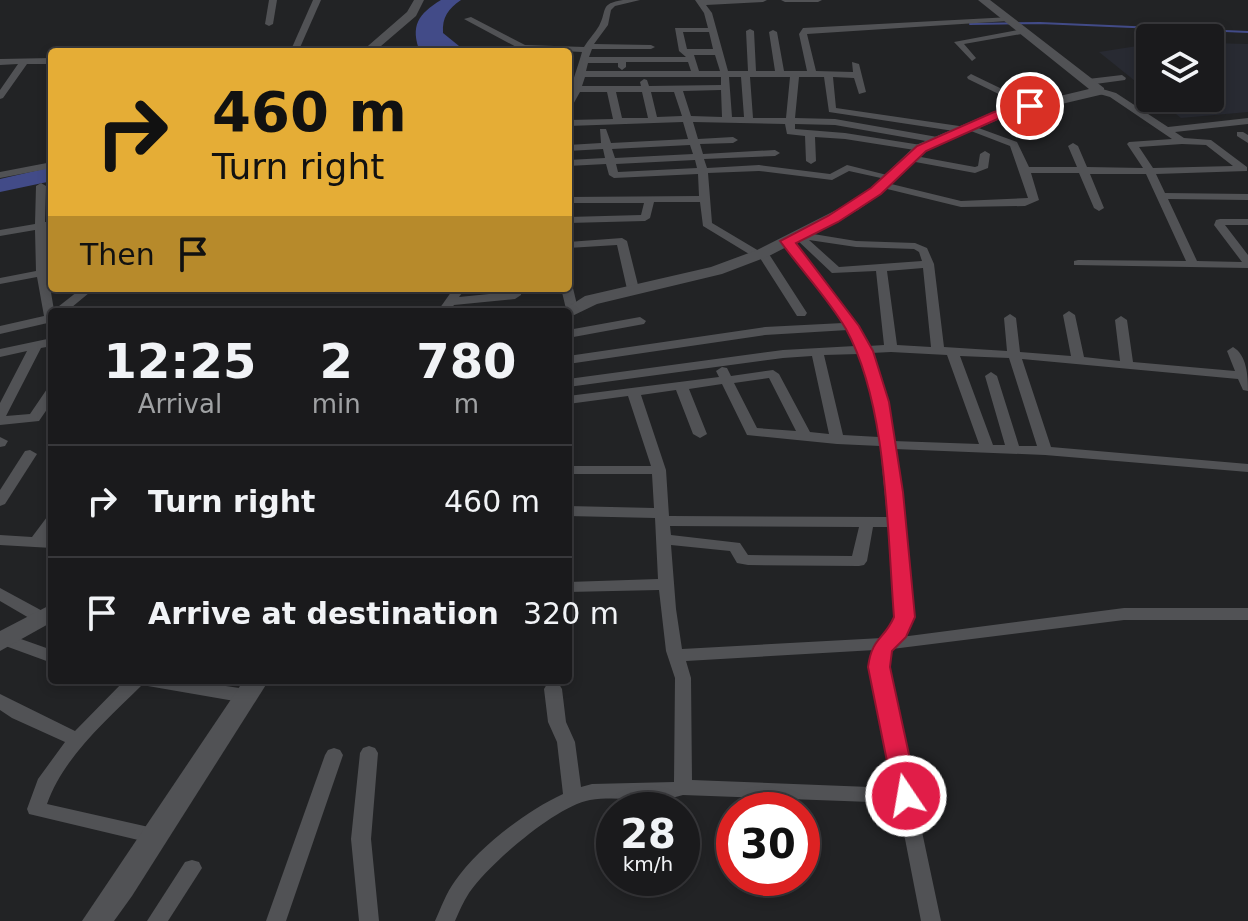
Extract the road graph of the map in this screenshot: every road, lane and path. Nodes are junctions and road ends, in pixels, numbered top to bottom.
1 (273, 0) edge
2 (317, 0) edge
3 (419, 0) edge
4 (636, 0) edge
5 (763, 0) edge
6 (785, 0) edge
7 (818, 0) edge
8 (983, 0) edge
9 (700, 2) edge
10 (468, 19) dead end
11 (1008, 19) junction
12 (269, 24) dead end
13 (711, 30) junction
14 (750, 31) dead end
15 (1024, 31) junction
16 (773, 32) dead end
17 (651, 47) dead end
18 (296, 48) edge
19 (372, 48) edge
20 (536, 48) edge
21 (572, 51) edge
22 (587, 52) junction
23 (718, 52) junction
24 (691, 56) junction
25 (972, 58) dead end
26 (622, 60) junction
27 (25, 61) junction
28 (48, 61) edge
29 (0, 62) edge
30 (855, 64) dead end
31 (581, 74) junction
32 (725, 74) junction
33 (748, 74) junction
34 (780, 74) junction
35 (794, 74) junction
36 (812, 74) junction
37 (828, 74) junction
38 (622, 75) junction
39 (643, 75) junction
40 (696, 75) junction
41 (857, 75) junction
42 (971, 77) dead end
43 (1122, 78) dead end
44 (1094, 86) junction
45 (725, 87) junction
46 (574, 88) edge
47 (611, 88) junction
48 (645, 89) junction
49 (678, 89) junction
50 (862, 92) dead end
51 (0, 96) edge
52 (1030, 106) junction
53 (687, 119) junction
54 (727, 119) junction
55 (653, 120) junction
56 (618, 121) junction
57 (749, 121) junction
58 (1248, 121) edge
59 (789, 122) junction
60 (572, 123) edge
61 (968, 129) junction
62 (1167, 130) junction
63 (603, 131) dead end
64 (810, 133) junction
65 (733, 140) dead end
66 (694, 141) junction
67 (943, 141) junction
68 (1182, 141) junction
69 (606, 146) junction
70 (1073, 146) dead end
71 (572, 148) edge
72 (775, 153) dead end
73 (916, 153) junction
74 (985, 154) dead end
75 (699, 158) junction
76 (811, 161) dead end
77 (611, 162) junction
78 (572, 163) edge
79 (48, 166) edge
80 (1245, 168) edge
81 (1025, 170) junction
82 (1085, 171) junction
83 (1150, 171) junction
84 (702, 172) junction
85 (0, 175) edge
86 (886, 181) junction
87 (41, 186) dead end
88 (1162, 196) junction
89 (1248, 197) edge
90 (650, 199) junction
91 (704, 199) junction
92 (572, 200) edge
93 (1099, 208) dead end
94 (572, 220) edge
95 (1248, 222) edge
96 (46, 225) edge
97 (0, 233) edge
98 (796, 237) junction
99 (572, 245) edge
100 (760, 254) junction
101 (1078, 263) dead end
102 (928, 264) junction
103 (1193, 264) junction
104 (1248, 264) edge
105 (881, 267) junction
106 (47, 272) edge
107 (0, 281) edge
108 (633, 289) junction
109 (84, 292) edge
110 (515, 292) edge
111 (446, 307) edge
112 (64, 308) edge
113 (572, 310) edge
114 (801, 313) dead end
115 (1069, 315) dead end
116 (1010, 318) dead end
117 (48, 319) edge
118 (1121, 320) dead end
119 (640, 321) dead end
120 (852, 326) junction
121 (0, 330) edge
122 (572, 333) edge
123 (48, 343) edge
124 (35, 347) junction
125 (891, 348) junction
126 (864, 351) junction
127 (1233, 351) dead end
128 (817, 352) junction
129 (938, 352) junction
130 (0, 353) edge
131 (953, 353) junction
132 (1014, 355) junction
133 (572, 359) edge
134 (1078, 360) junction
135 (719, 364) junction
136 (1127, 365) junction
137 (991, 376) dead end
138 (726, 379) junction
139 (1246, 380) edge
140 (572, 382) edge
141 (681, 385) junction
142 (633, 391) junction
143 (48, 398) edge
144 (572, 399) edge
145 (0, 418) edge
146 (700, 434) dead end
147 (804, 434) junction
148 (837, 440) junction
149 (887, 443) junction
150 (988, 449) junction
151 (1013, 450) junction
152 (1045, 451) junction
153 (30, 454) dead end
154 (1248, 468) edge
155 (572, 470) edge
156 (659, 470) junction
157 (0, 501) edge
158 (572, 511) edge
159 (664, 517) junction
160 (867, 522) junction
161 (896, 522) junction
162 (665, 539) junction
163 (0, 540) edge
164 (44, 542) edge
165 (667, 584) junction
166 (572, 587) edge
167 (0, 594) edge
168 (1248, 614) edge
169 (47, 615) edge
170 (2, 641) edge
171 (885, 644) junction
172 (48, 656) edge
173 (675, 656) junction
174 (132, 684) edge
175 (199, 684) edge
176 (252, 688) edge
177 (553, 689) dead end
178 (0, 701) edge
179 (77, 740) junction
180 (369, 753) dead end
181 (334, 755) dead end
182 (683, 787) junction
183 (906, 796) junction
184 (573, 798) junction
185 (155, 836) junction
186 (192, 868) dead end
187 (97, 921) edge
188 (157, 921) edge
189 (276, 921) edge
190 (369, 921) edge
191 (445, 921) edge
192 (931, 921) edge

1 - 12 street
2 - 18 street
3 - 19 main road
4 - 22 street
5 - 9 street
6 - 7 street
8 - 11 main road
9 - 13 street
10 - 20 street
11 - 15 main road
11 - 36 street
13 - 23 street
13 - 24 street
14 - 33 street
15 - 25 street
15 - 44 main road
16 - 34 street
17 - 22 street
21 - 22 street
22 - 26 street
22 - 31 street
23 - 24 street
23 - 32 street
24 - 26 street
24 - 40 street
26 - 38 street
27 - 28 street
27 - 29 street
27 - 51 street
30 - 41 street
31 - 38 street
31 - 46 street
32 - 33 street
32 - 40 street
32 - 45 street
33 - 34 street
33 - 57 street
34 - 35 street
35 - 36 street
35 - 59 street
36 - 37 street
37 - 41 street
37 - 61 street
38 - 39 street
39 - 40 street
39 - 48 street
41 - 50 street
42 - 52 street
43 - 44 street
44 - 52 main road
44 - 62 street
45 - 49 street
45 - 54 street
46 - 47 street
47 - 48 street
47 - 56 street
48 - 49 street
48 - 55 street
49 - 53 street
52 - 61 main road
53 - 54 street
53 - 55 street
53 - 66 street
54 - 57 street
55 - 56 street
56 - 60 street
57 - 59 street
58 - 62 street
59 - 64 street
59 - 67 street
61 - 67 main road
61 - 81 street
62 - 68 street
63 - 69 street
64 - 73 street
64 - 76 street
65 - 66 street
66 - 69 street
66 - 75 street
67 - 73 main road
68 - 80 street
68 - 83 street
69 - 71 street
69 - 77 street
70 - 82 street
72 - 75 street
73 - 74 street
73 - 86 main road
75 - 77 street
75 - 84 street
77 - 78 street
77 - 84 street
79 - 85 street
80 - 83 street
81 - 82 street
81 - 86 street
82 - 83 street
82 - 93 street
83 - 88 street
84 - 86 street
84 - 91 street
86 - 98 main road
87 - 96 street
88 - 89 street
88 - 103 street
90 - 91 street
90 - 92 street
90 - 94 street
91 - 100 street
95 - 104 street
96 - 97 street
96 - 106 street
98 - 100 main road
98 - 102 street
98 - 105 street
98 - 120 street
99 - 108 street
100 - 108 main road
100 - 114 street
101 - 103 street
102 - 105 street
102 - 129 street
103 - 104 street
105 - 125 street
106 - 107 street
108 - 113 main road
109 - 112 street
110 - 111 street
115 - 134 street
116 - 132 street
117 - 121 street
118 - 136 street
119 - 122 street
120 - 126 street
120 - 133 street
123 - 124 street
124 - 130 street
124 - 145 street
125 - 126 street
125 - 129 street
126 - 128 street
126 - 149 street
127 - 139 street
128 - 135 street
128 - 148 street
129 - 131 street
131 - 132 street
131 - 150 street
132 - 134 street
132 - 152 street
134 - 136 street
135 - 138 street
135 - 140 street
136 - 139 street
137 - 151 street
138 - 141 street
138 - 147 street
138 - 147 street
141 - 142 street
141 - 146 street
142 - 144 street
142 - 156 street
143 - 145 street
147 - 148 street
148 - 149 street
149 - 150 street
149 - 161 street
150 - 151 street
151 - 152 street
152 - 154 street
153 - 157 street
155 - 156 street
156 - 159 street
158 - 159 street
159 - 160 street
159 - 162 street
160 - 161 street
160 - 162 street
161 - 171 street
162 - 165 street
163 - 164 street
165 - 166 street
165 - 173 street
167 - 169 street
168 - 171 street
169 - 170 main road
170 - 172 street
171 - 173 street
171 - 183 street
173 - 182 street
174 - 179 street
175 - 176 street
176 - 185 main road
177 - 184 street
178 - 179 street
179 - 185 street
180 - 190 street
181 - 189 street
182 - 183 street
182 - 184 street
183 - 192 street
184 - 191 street
185 - 187 main road
186 - 188 street

